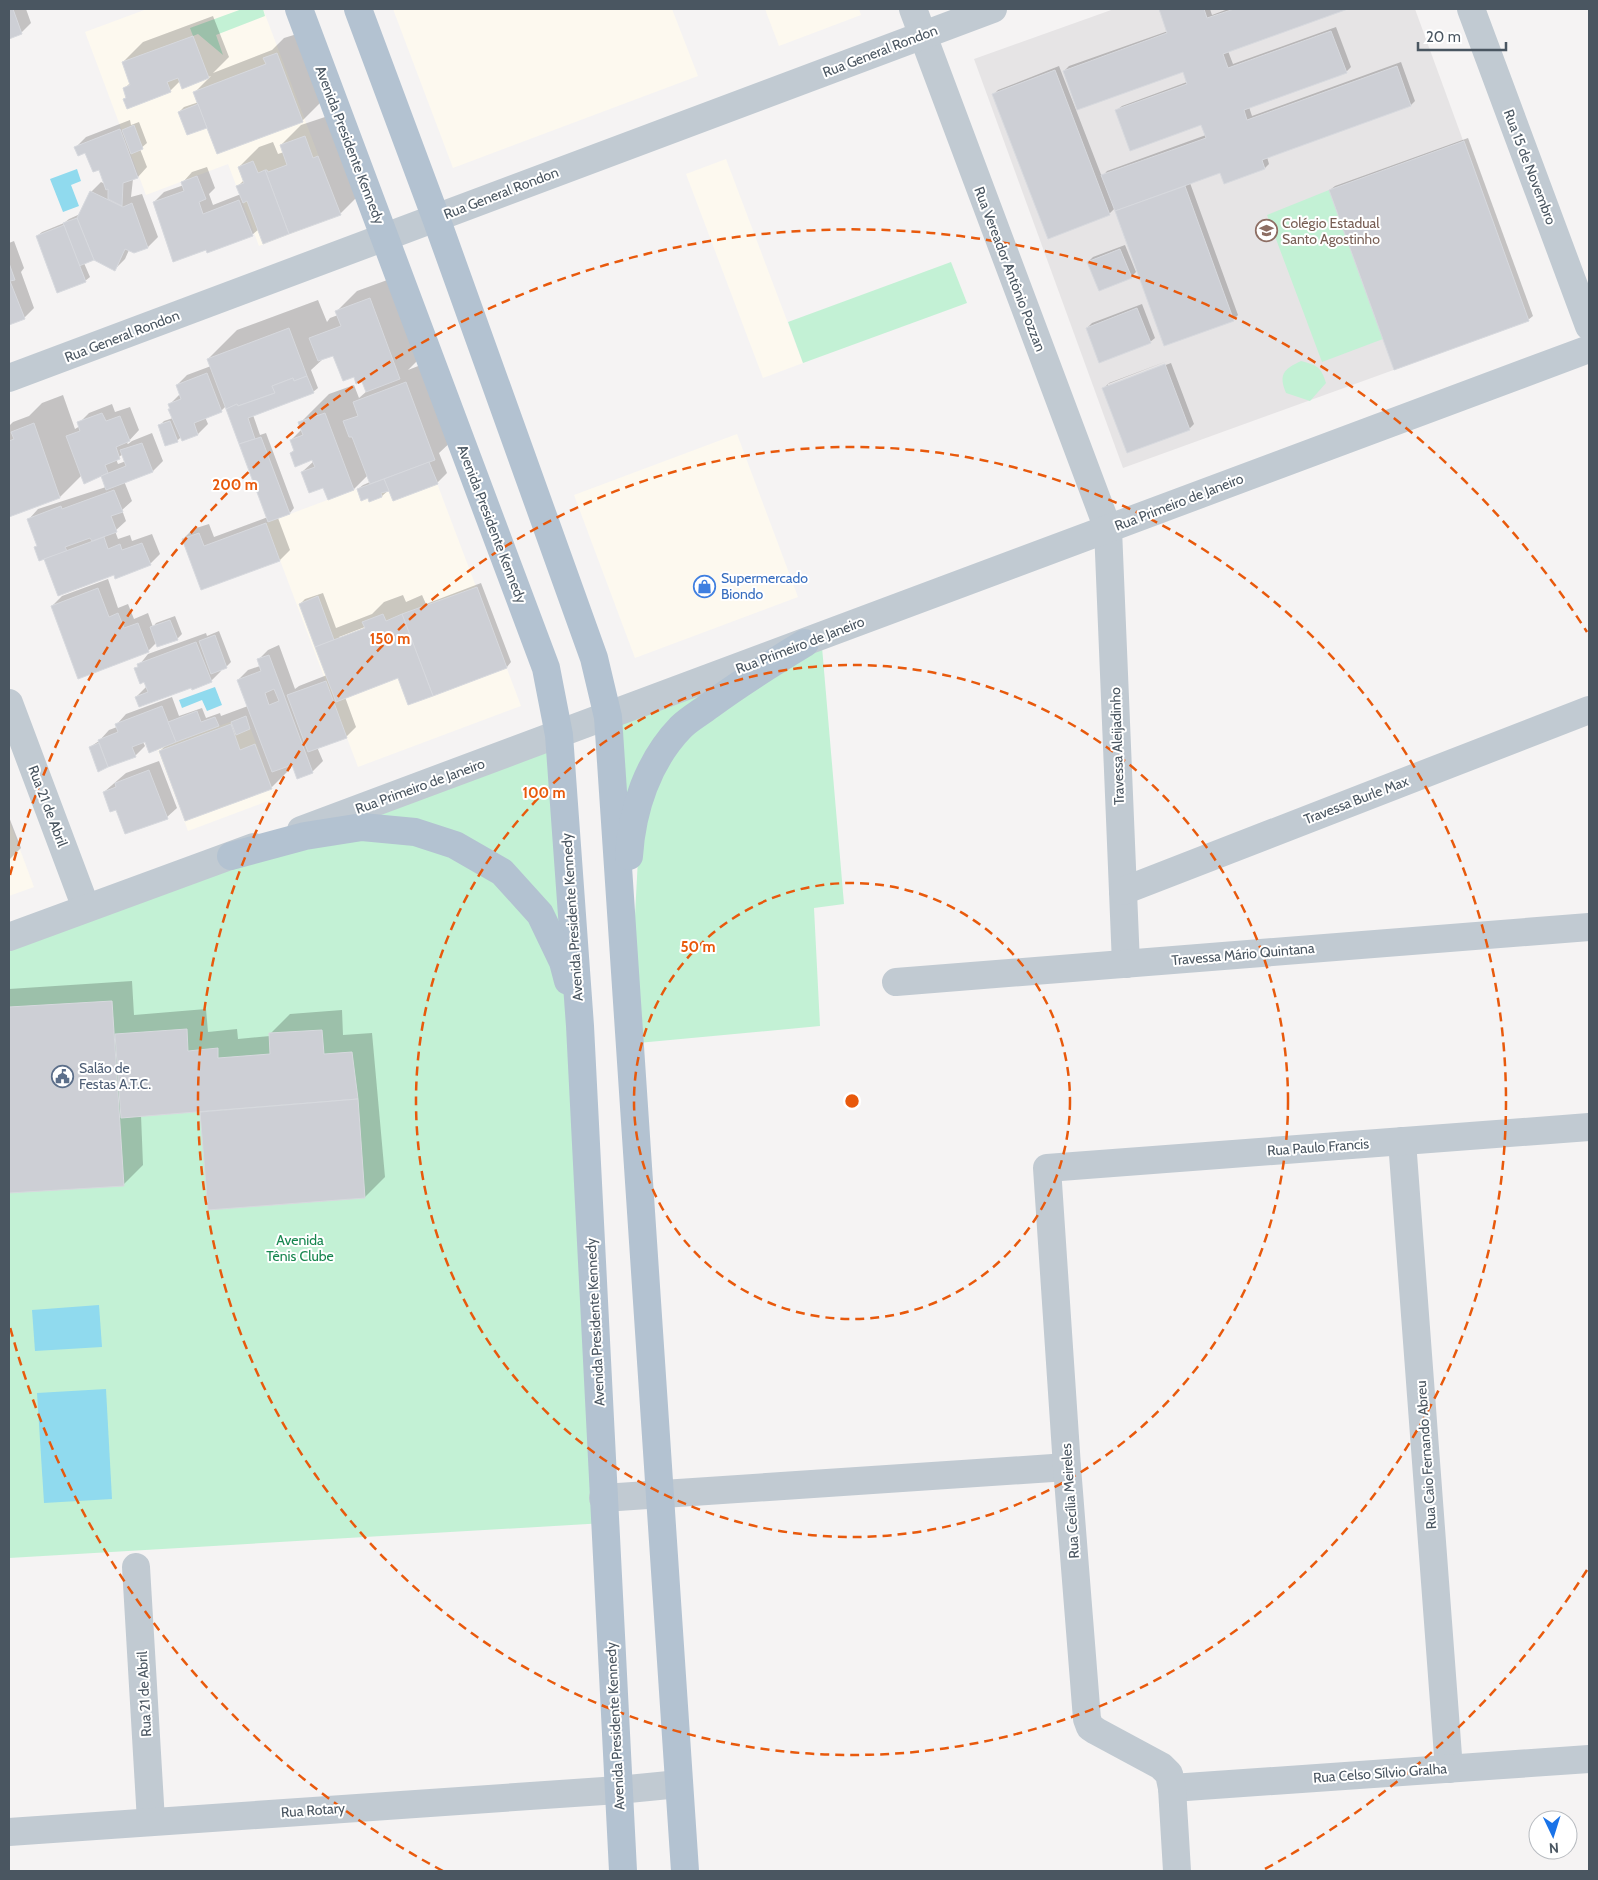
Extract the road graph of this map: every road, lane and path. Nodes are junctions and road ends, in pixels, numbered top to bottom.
1 (299, 9) edge
2 (358, 9) edge
3 (913, 9) edge
4 (993, 9) edge
5 (1470, 9) edge
6 (923, 35) junction
7 (436, 218) junction
8 (385, 237) junction
9 (1589, 326) edge
10 (1589, 349) edge
11 (9, 378) edge
12 (1108, 529) junction
13 (805, 643) junction
14 (9, 703) edge
15 (1589, 710) edge
16 (608, 716) junction
17 (559, 735) junction
18 (231, 856) junction
19 (1124, 891) junction
20 (86, 908) junction
21 (1589, 927) edge
22 (9, 937) edge
23 (1126, 964) junction
24 (896, 982) dead end
25 (626, 990) junction
26 (580, 1026) junction
27 (1589, 1127) edge
28 (1402, 1141) junction
29 (1047, 1168) joint
30 (1067, 1467) junction
31 (660, 1495) junction
32 (603, 1498) junction
33 (136, 1567) dead end
34 (1589, 1759) edge
35 (1450, 1769) junction
36 (679, 1784) junction
37 (1172, 1788) junction
38 (618, 1790) junction
39 (151, 1821) junction
40 (9, 1832) edge
41 (623, 1871) edge
42 (685, 1871) edge
43 (1177, 1871) edge

1 - 8 main road, Avenida Presidente Kennedy
2 - 7 main road
3 - 6 street, Rua Vereador Antônio Pozzan
4 - 6 street, Rua General Rondon
5 - 9 street, Rua 15 de Novembro
6 - 7 street, Rua General Rondon
6 - 12 street, Rua Vereador Antônio Pozzan
7 - 8 street, Rua General Rondon
7 - 16 main road
8 - 11 street, Rua General Rondon
8 - 17 main road, Avenida Presidente Kennedy
10 - 12 street, Rua Primeiro de Janeiro
12 - 13 street, Rua Primeiro de Janeiro
12 - 19 street, Travessa Aleijadinho
13 - 16 street, Rua Primeiro de Janeiro
13 - 25 main road
14 - 20 street, Rua 21 de Abril
15 - 19 street, Travessa Burle Max
16 - 17 street, Rua Primeiro de Janeiro
16 - 25 main road
17 - 18 street, Rua Primeiro de Janeiro
17 - 26 main road, Avenida Presidente Kennedy
18 - 20 street, Rua Primeiro de Janeiro
18 - 26 main road
19 - 23 street, Travessa Aleijadinho
20 - 22 street, Rua Primeiro de Janeiro
21 - 23 street, Travessa Mário Quintana
23 - 24 street, Travessa Mário Quintana
25 - 31 main road
26 - 32 main road, Avenida Presidente Kennedy
27 - 28 street, Rua Paulo Francis
28 - 29 street, Rua Paulo Francis
28 - 35 street, Rua Caio Fernando Abreu
29 - 30 street, Rua Cecília Meireles
30 - 31 street
30 - 37 street, Rua Cecília Meireles
31 - 32 street
31 - 36 main road
32 - 38 main road, Avenida Presidente Kennedy
33 - 39 street, Rua 21 de Abril
34 - 35 street, Rua Celso Sílvio Gralha
35 - 37 street, Rua Celso Sílvio Gralha
36 - 38 street, Rua Rotary
36 - 42 main road
37 - 43 street
38 - 39 street, Rua Rotary
38 - 41 main road, Avenida Presidente Kennedy
39 - 40 street, Rua Rotary

